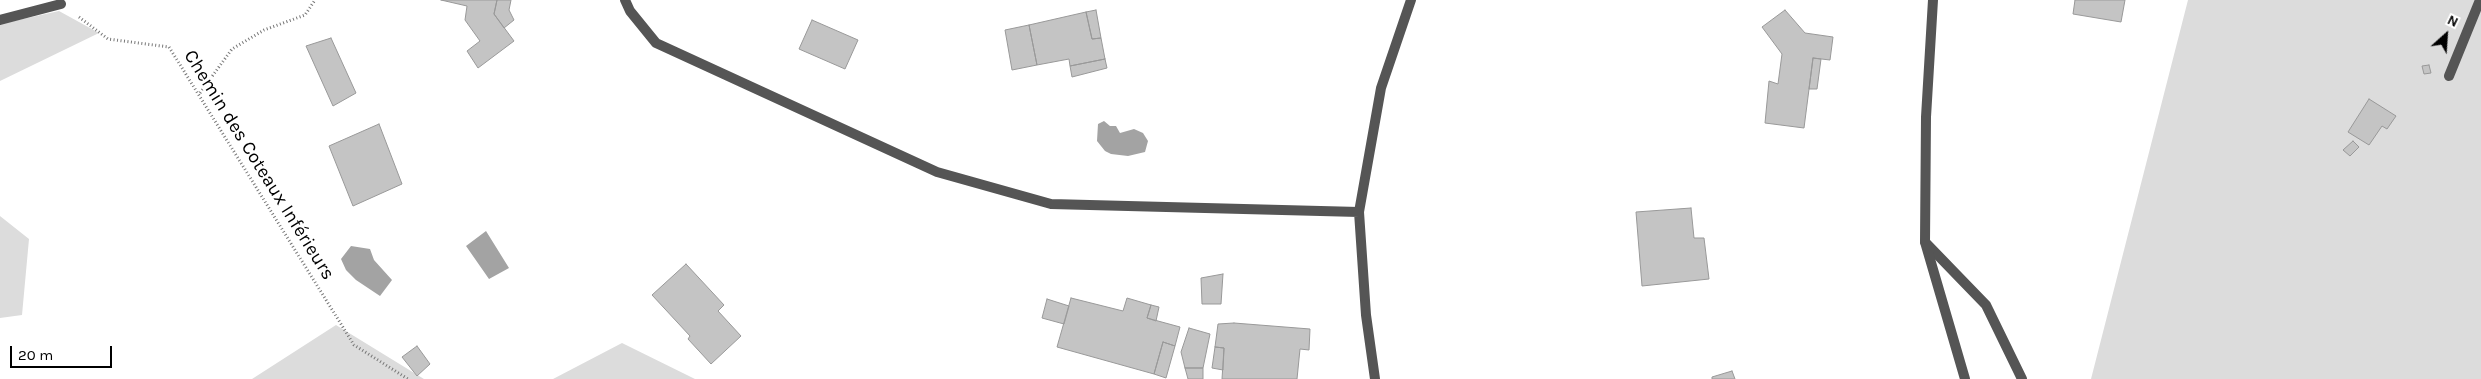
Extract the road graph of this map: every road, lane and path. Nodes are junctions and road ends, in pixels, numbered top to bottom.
1 (315, 0) edge
2 (626, 0) edge
3 (1410, 0) edge
4 (1933, 0) edge
5 (2480, 0) edge
6 (64, 2) edge
7 (0, 20) edge
8 (2449, 76) dead end
9 (200, 93) junction
10 (1359, 212) junction
11 (1925, 242) junction
12 (408, 379) edge
13 (1375, 379) edge
14 (1965, 379) edge
15 (2022, 379) edge

1 - 9 path
2 - 10 street
3 - 10 street
4 - 11 street
5 - 8 street
6 - 7 street
6 - 9 path, Chemin des Coteaux Inférieurs
9 - 12 path, Chemin des Coteaux Inférieurs
10 - 13 street
11 - 14 street
11 - 15 street

